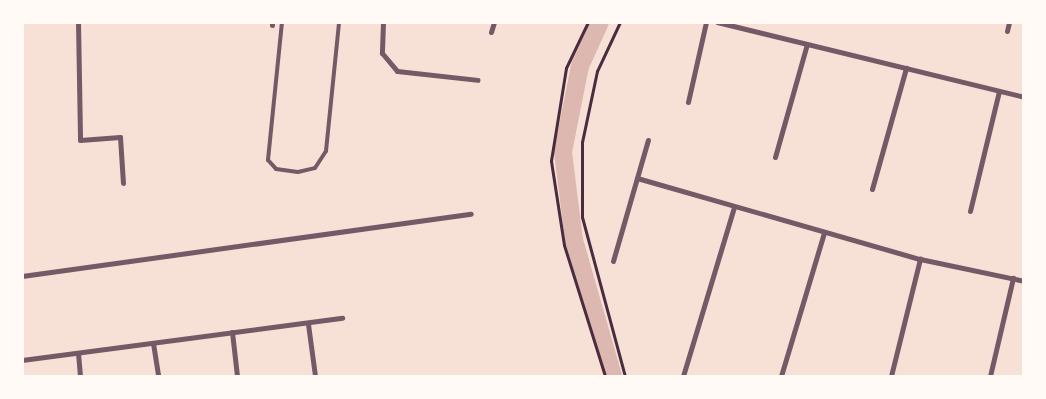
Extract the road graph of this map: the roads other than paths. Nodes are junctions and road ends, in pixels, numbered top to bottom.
1 (78, 22) edge
2 (282, 22) edge
3 (339, 22) edge
4 (383, 22) edge
5 (494, 22) edge
6 (706, 22) edge
7 (717, 22) edge
8 (1008, 22) edge
9 (1007, 31) dead end
10 (491, 32) dead end
11 (807, 44) junction
12 (906, 68) junction
13 (478, 80) dead end
14 (999, 91) junction
15 (1024, 97) edge
16 (688, 102) dead end
17 (648, 140) dead end
18 (775, 157) dead end
19 (637, 178) junction
20 (123, 183) dead end
21 (872, 189) dead end
22 (734, 207) junction
23 (970, 211) dead end
24 (471, 214) dead end
25 (824, 233) junction
26 (920, 258) junction
27 (613, 261) dead end
28 (22, 276) edge
29 (1013, 278) junction
30 (1024, 281) edge
31 (342, 318) dead end
32 (308, 324) junction
33 (232, 332) junction
34 (153, 343) junction
35 (78, 353) junction
36 (22, 360) edge
37 (80, 376) edge
38 (158, 376) edge
39 (238, 376) edge
40 (315, 376) edge
41 (683, 376) edge
42 (781, 376) edge
43 (891, 376) edge
44 (990, 376) edge

1 - 20 street
2 - 3 lane
4 - 13 street
5 - 10 street
6 - 16 street
7 - 11 street
8 - 9 street
11 - 12 street
11 - 18 street
12 - 14 street
12 - 21 street
14 - 15 street
14 - 23 street
17 - 19 street
19 - 22 street
19 - 27 street
22 - 25 street
22 - 41 street
24 - 28 street
25 - 26 street
25 - 42 street
26 - 29 street
26 - 43 street
29 - 30 street
29 - 44 street
31 - 32 street
32 - 33 street
32 - 40 street
33 - 34 street
33 - 39 street
34 - 35 street
34 - 38 street
35 - 36 street
35 - 37 street

